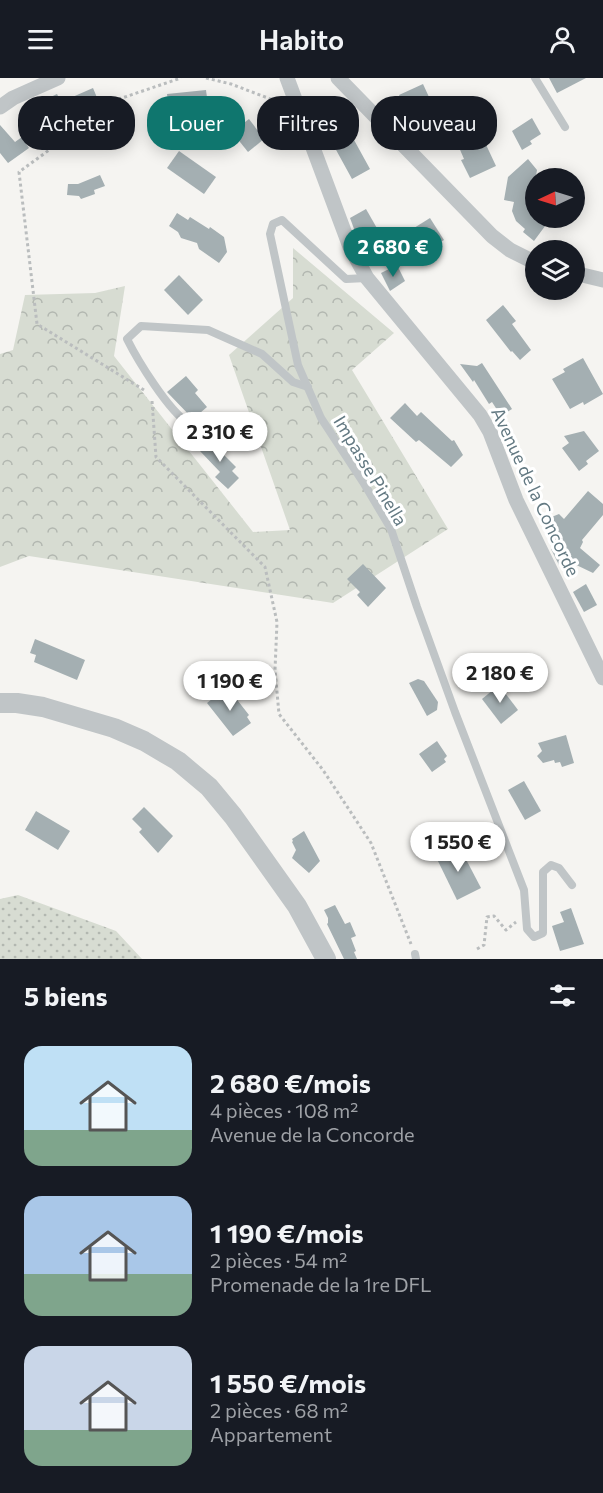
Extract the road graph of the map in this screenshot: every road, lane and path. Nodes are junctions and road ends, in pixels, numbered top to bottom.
1 (58, 78) edge
2 (181, 78) edge
3 (206, 78) edge
4 (287, 78) edge
5 (338, 78) edge
6 (535, 78) edge
7 (263, 96) edge
8 (293, 96) edge
9 (0, 107) edge
10 (565, 127) dead end
11 (313, 150) edge
12 (525, 257) edge
13 (585, 276) edge
14 (367, 278) junction
15 (603, 280) edge
16 (308, 387) junction
17 (233, 446) dead end
18 (603, 678) edge
19 (0, 703) edge
20 (572, 885) dead end
21 (526, 924) junction
22 (477, 949) dead end
23 (415, 957) edge
24 (326, 959) edge

1 - 9 street
2 - 23 path
3 - 7 path
4 - 8 street, Avenue de la Concorde
5 - 12 street
6 - 10 lane
11 - 14 street, Avenue de la Concorde
13 - 15 street
14 - 16 lane, Impasse Pinella
14 - 18 street, Avenue de la Concorde
16 - 17 lane
16 - 21 lane, Impasse Pinella
19 - 24 street
20 - 21 lane
21 - 22 path

